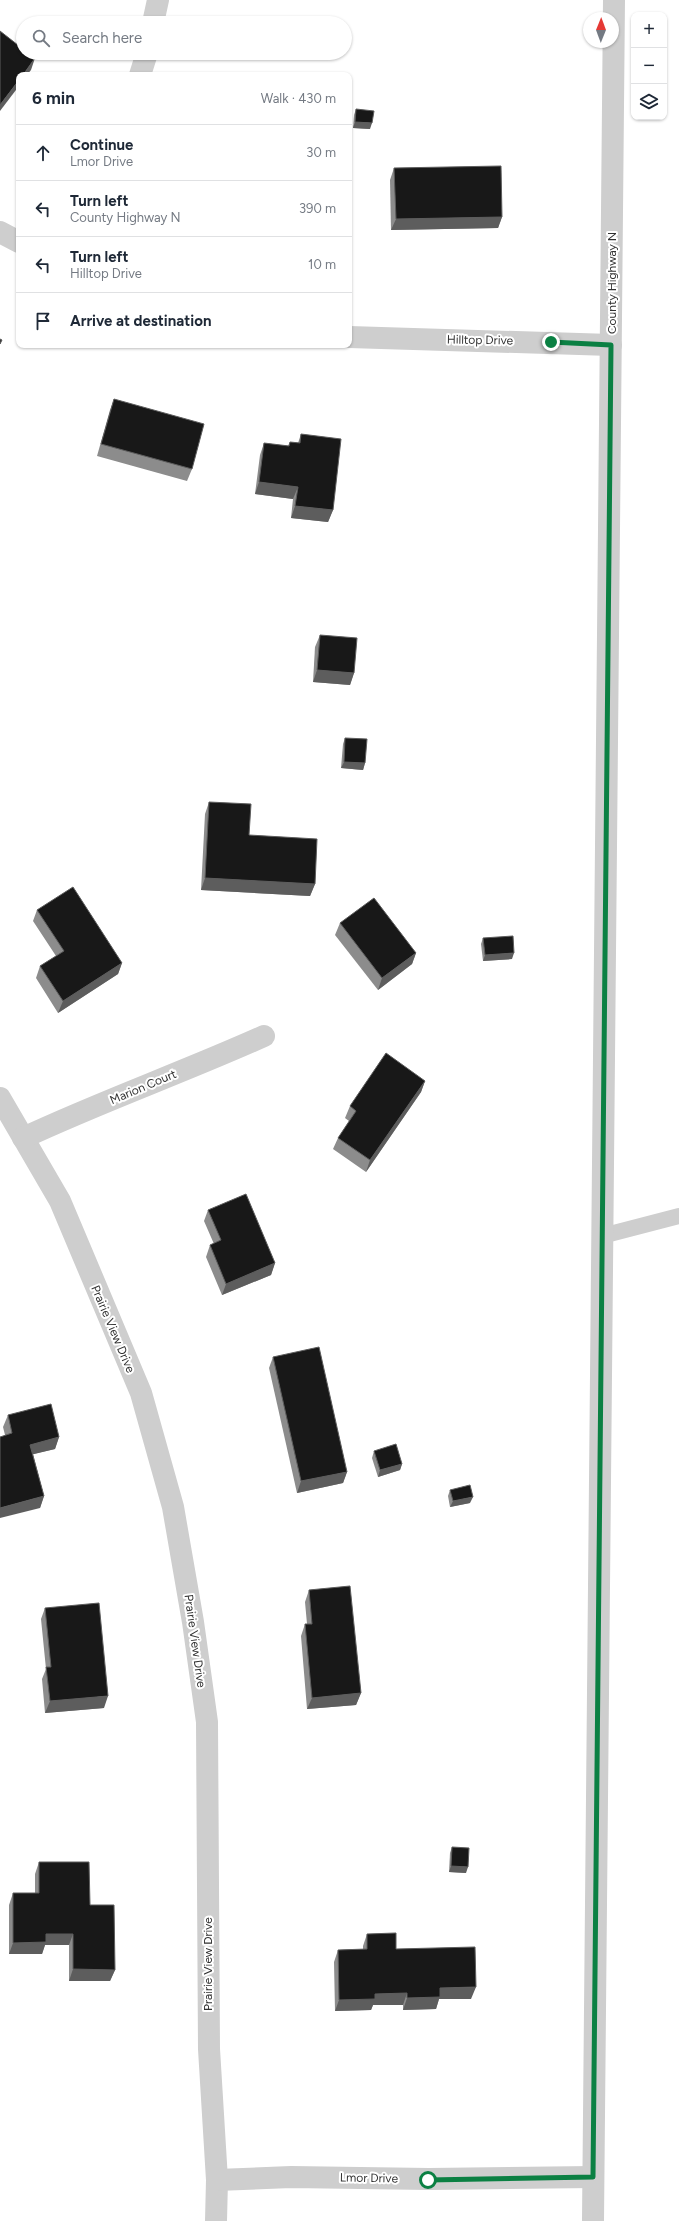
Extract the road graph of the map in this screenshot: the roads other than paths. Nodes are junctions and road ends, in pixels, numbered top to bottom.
1 (158, 0) edge
2 (614, 0) edge
3 (155, 16) edge
4 (145, 60) edge
5 (141, 72) edge
6 (0, 232) edge
7 (16, 240) edge
8 (352, 337) edge
9 (611, 345) junction
10 (264, 1036) dead end
11 (0, 1098) edge
12 (23, 1138) junction
13 (679, 1216) edge
14 (602, 1236) junction
15 (593, 2177) junction
16 (217, 2180) junction
17 (216, 2221) edge
18 (593, 2221) edge

1 - 3 street
2 - 9 street, County Highway N
4 - 5 street
6 - 7 street
8 - 9 street, Hilltop Drive
9 - 14 street, County Highway N
10 - 12 street, Marion Court
11 - 12 street, Prairie View Drive
12 - 16 street, Prairie View Drive
13 - 14 lane
14 - 15 street, County Highway N
15 - 16 street, Lmor Drive
15 - 18 street, County Highway N
16 - 17 street, Prairie View Drive

